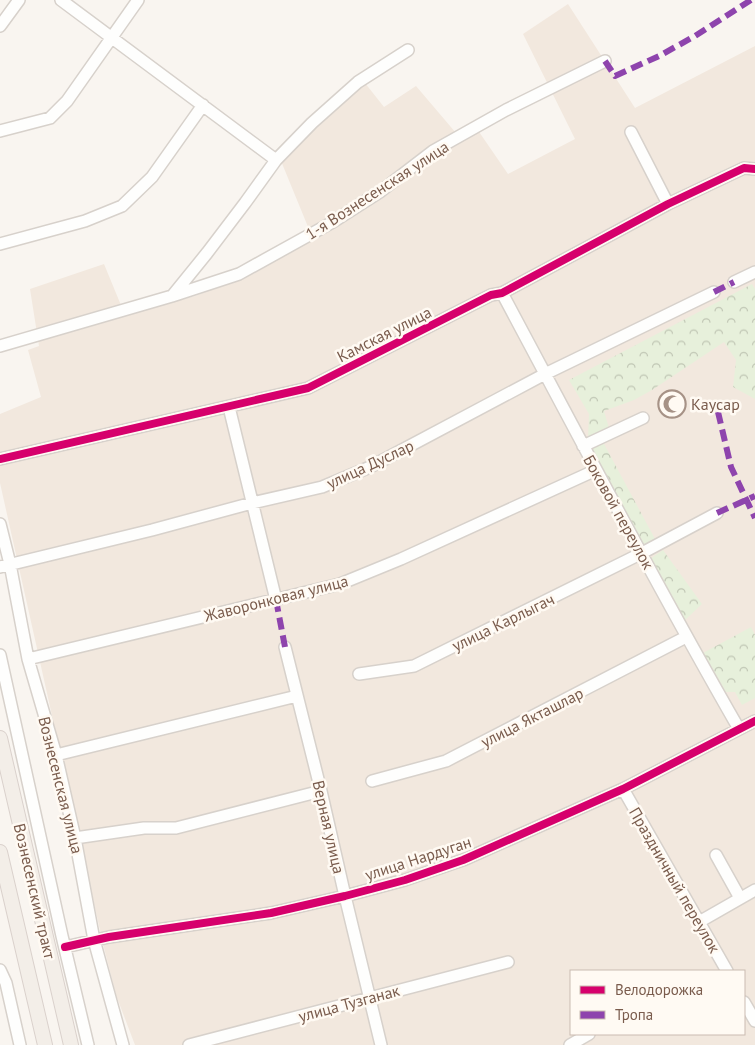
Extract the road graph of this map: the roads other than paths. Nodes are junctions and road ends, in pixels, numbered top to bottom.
1 (19, 0) edge
2 (61, 0) edge
3 (138, 0) edge
4 (0, 26) edge
5 (111, 37) junction
6 (408, 50) dead end
7 (605, 61) dead end
8 (203, 105) junction
9 (0, 131) edge
10 (631, 132) dead end
11 (276, 160) junction
12 (755, 169) edge
13 (668, 204) junction
14 (0, 244) edge
15 (755, 272) edge
16 (734, 282) dead end
17 (714, 292) dead end
18 (502, 293) junction
19 (172, 296) junction
20 (0, 346) edge
21 (545, 374) junction
22 (229, 407) junction
23 (643, 418) dead end
24 (583, 446) junction
25 (0, 459) edge
26 (596, 470) junction
27 (252, 502) junction
28 (717, 513) dead end
29 (0, 524) edge
30 (642, 553) junction
31 (5, 565) edge
32 (276, 600) junction
33 (686, 637) junction
34 (285, 647) dead end
35 (0, 655) edge
36 (28, 659) junction
37 (359, 674) dead end
38 (297, 696) junction
39 (755, 721) edge
40 (739, 729) junction
41 (0, 738) edge
42 (56, 755) junction
43 (372, 780) dead end
44 (623, 789) junction
45 (321, 791) junction
46 (75, 838) junction
47 (0, 852) edge
48 (716, 855) dead end
49 (755, 890) edge
50 (345, 896) junction
51 (740, 898) junction
52 (699, 922) junction
53 (94, 940) junction
54 (65, 947) junction
55 (508, 962) dead end
56 (0, 970) edge
57 (726, 970) edge
58 (370, 998) junction
59 (745, 1004) edge
60 (755, 1021) edge
61 (587, 1035) edge
62 (20, 1045) edge
63 (45, 1045) edge
64 (71, 1045) edge
65 (88, 1045) edge
66 (123, 1045) edge
67 (189, 1045) edge
68 (381, 1045) edge
69 (570, 1045) edge

1 - 4 street
2 - 5 street
3 - 5 street
5 - 8 street
5 - 9 street
6 - 11 street
7 - 19 street, 1-я Вознесенская улица
8 - 11 street
8 - 14 street
10 - 13 street
11 - 19 street
12 - 13 street, Камская улица
13 - 18 street, Камская улица
15 - 16 street
17 - 21 street, улица Дуслар
18 - 21 street, Боковой переулок
18 - 22 street, Камская улица
19 - 20 street, 1-я Вознесенская улица
21 - 24 street, Боковой переулок
21 - 27 street, улица Дуслар
22 - 25 street, Камская улица
22 - 27 street
23 - 24 street
24 - 26 street, Боковой переулок
26 - 30 street, Боковой переулок
26 - 32 street, Жаворонковая улица
27 - 31 street, улица Дуслар
27 - 32 street
28 - 30 street, улица Карлыгач
29 - 31 street, Вознесенская улица
30 - 33 street, Боковой переулок
30 - 37 street, улица Карлыгач
31 - 36 street, Вознесенская улица
32 - 36 street, Жаворонковая улица
33 - 40 street, Боковой переулок
33 - 43 street, улица Якташлар
34 - 38 street, Верная улица
35 - 54 street
36 - 42 street, Вознесенская улица
38 - 42 street
38 - 45 street, Верная улица
39 - 40 street, улица Нардуган
40 - 44 street, улица Нардуган
41 - 64 main road, Вознесенский тракт
42 - 46 street, Вознесенская улица
44 - 50 street, улица Нардуган
44 - 52 street, Праздничный переулок
45 - 46 street
45 - 50 street, Верная улица
46 - 53 street, Вознесенская улица
47 - 63 main road, Вознесенский тракт
48 - 51 street
49 - 51 street
50 - 53 street, улица Нардуган
50 - 58 street, Верная улица
51 - 52 street
52 - 57 street, Праздничный переулок
53 - 54 street, улица Нардуган
53 - 66 street, Вознесенская улица
54 - 65 street
55 - 58 street, улица Тузганак
56 - 62 street
58 - 67 street, улица Тузганак
58 - 68 street, Верная улица
59 - 60 street
61 - 69 street

